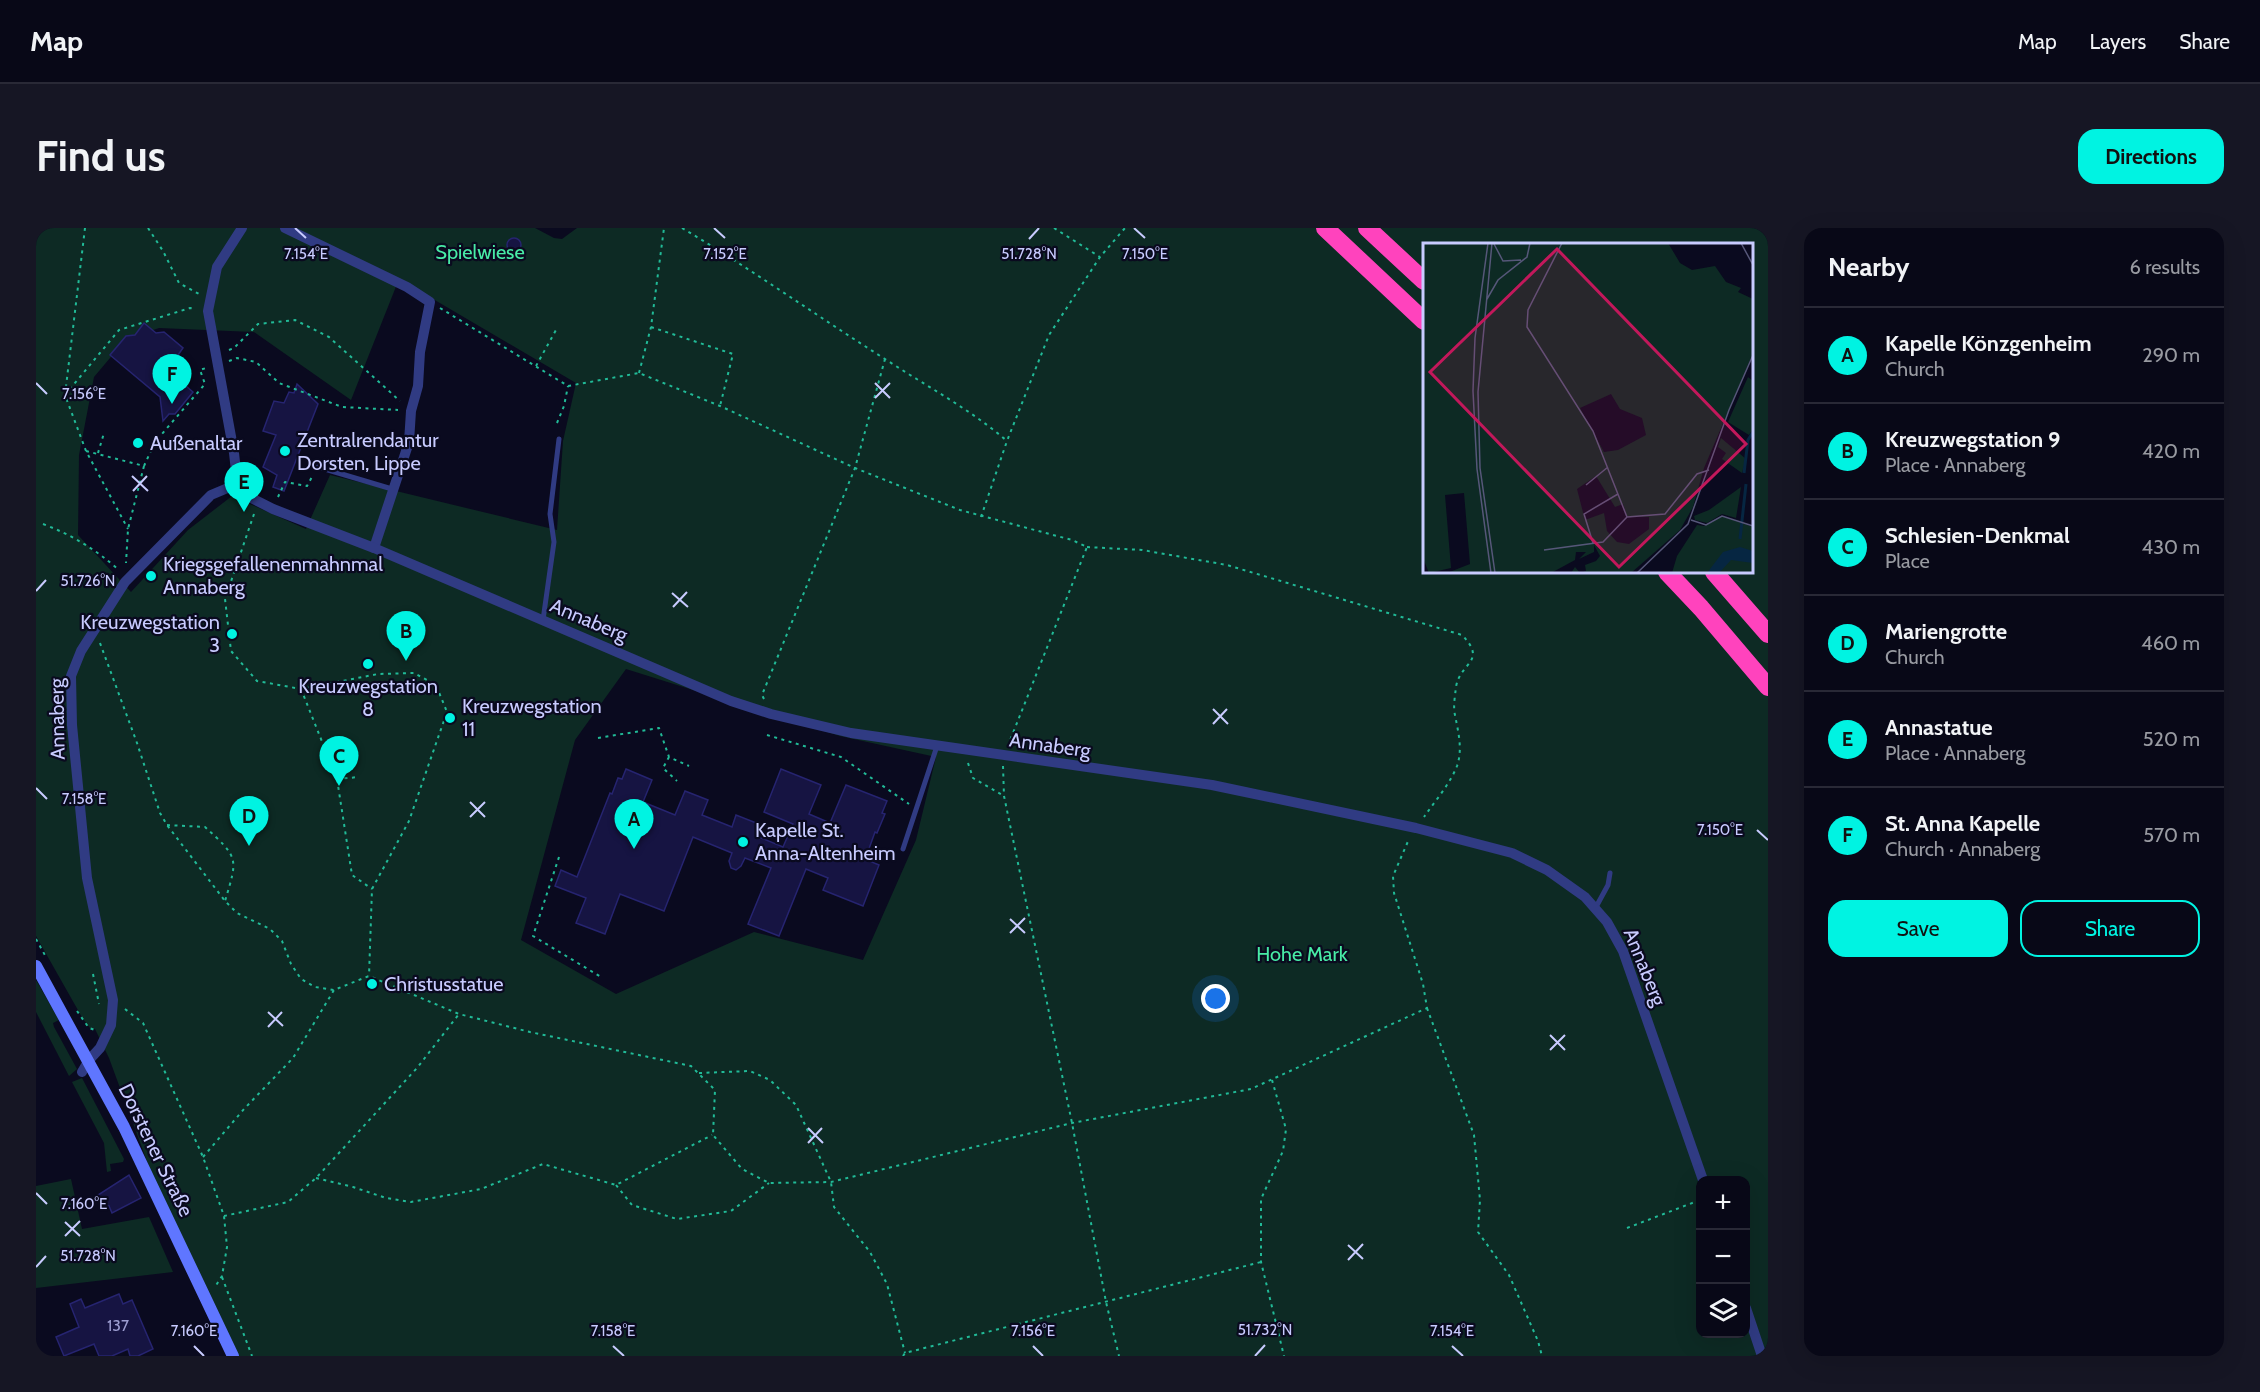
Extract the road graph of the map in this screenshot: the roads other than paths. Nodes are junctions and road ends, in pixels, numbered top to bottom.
1 (242, 228) edge
2 (285, 228) edge
3 (1325, 228) edge
4 (1367, 228) edge
5 (1423, 278) edge
6 (1423, 319) edge
7 (559, 439) dead end
8 (318, 467) road end
9 (230, 487) junction
10 (392, 489) junction
11 (374, 548) junction
12 (1669, 573) edge
13 (1715, 573) edge
14 (543, 620) junction
15 (1768, 634) edge
16 (1765, 684) edge
17 (937, 746) junction
18 (903, 849) dead end
19 (1610, 873) dead end
20 (1596, 907) junction
21 (36, 966) edge
22 (89, 1060) junction
23 (82, 1072) dead end
24 (1701, 1176) edge
25 (1750, 1320) edge
26 (233, 1356) edge
27 (1762, 1356) edge

1 - 9 street
2 - 10 street
3 - 6 highway
4 - 5 highway
7 - 14 lane
8 - 10 lane
9 - 11 street, Annaberg
9 - 22 street, Annaberg
10 - 11 street
11 - 14 street, Annaberg
12 - 16 highway
13 - 15 highway
14 - 17 street, Annaberg
17 - 18 lane
17 - 20 street, Annaberg
19 - 20 lane
20 - 24 street, Annaberg
21 - 22 main road, Dorstener Straße
22 - 23 street, Annaberg
22 - 26 main road, Dorstener Straße
25 - 27 street

